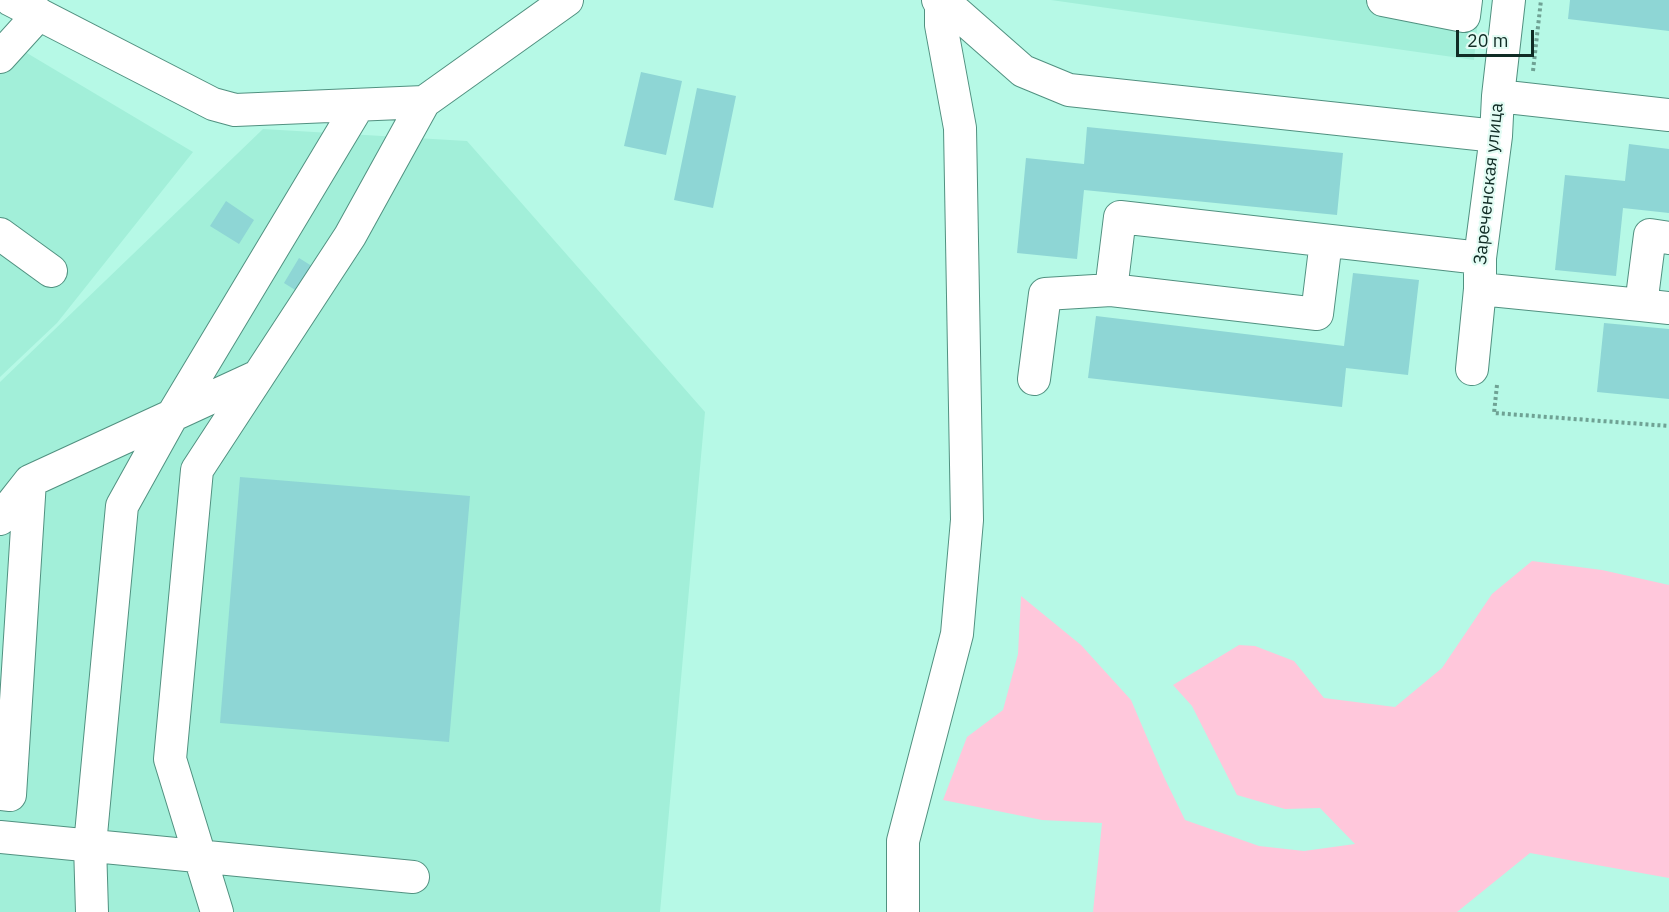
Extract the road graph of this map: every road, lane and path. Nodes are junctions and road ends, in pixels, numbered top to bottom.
1 (11, 0) edge
2 (567, 0) edge
3 (1385, 0) edge
4 (1466, 0) edge
5 (1509, 0) edge
6 (939, 1) edge
7 (39, 14) junction
8 (0, 57) edge
9 (1498, 96) junction
10 (424, 102) junction
11 (358, 106) junction
12 (1669, 115) edge
13 (1496, 136) junction
14 (0, 234) edge
15 (1669, 238) edge
16 (1326, 241) junction
17 (1480, 258) junction
18 (51, 271) dead end
19 (1480, 289) junction
20 (1111, 290) junction
21 (1655, 307) edge
22 (1472, 369) dead end
23 (258, 376) junction
24 (1034, 379) dead end
25 (1494, 413) dead end
26 (172, 416) junction
27 (1669, 426) edge
28 (30, 481) junction
29 (0, 519) edge
30 (0, 794) edge
31 (0, 837) edge
32 (90, 845) junction
33 (200, 856) junction
34 (413, 877) dead end
35 (92, 912) edge
36 (217, 912) edge
37 (903, 912) edge

1 - 7 street
2 - 10 street
3 - 4 street
5 - 9 street, Зареченская улица
6 - 13 street
6 - 37 street
7 - 8 street
7 - 11 street
9 - 12 street
9 - 13 street, Зареченская улица
10 - 11 street
10 - 23 street
11 - 26 street
13 - 17 street, Зареченская улица
14 - 18 street
15 - 21 street
16 - 17 street
16 - 20 street
16 - 20 street
17 - 19 street, Зареченская улица
19 - 21 street
19 - 22 street, Зареченская улица
20 - 24 street
23 - 26 street
23 - 33 street
25 - 27 path
26 - 28 street
26 - 32 street
28 - 29 street
28 - 30 street
31 - 32 street
32 - 33 street
32 - 35 street
33 - 34 street
33 - 36 street

